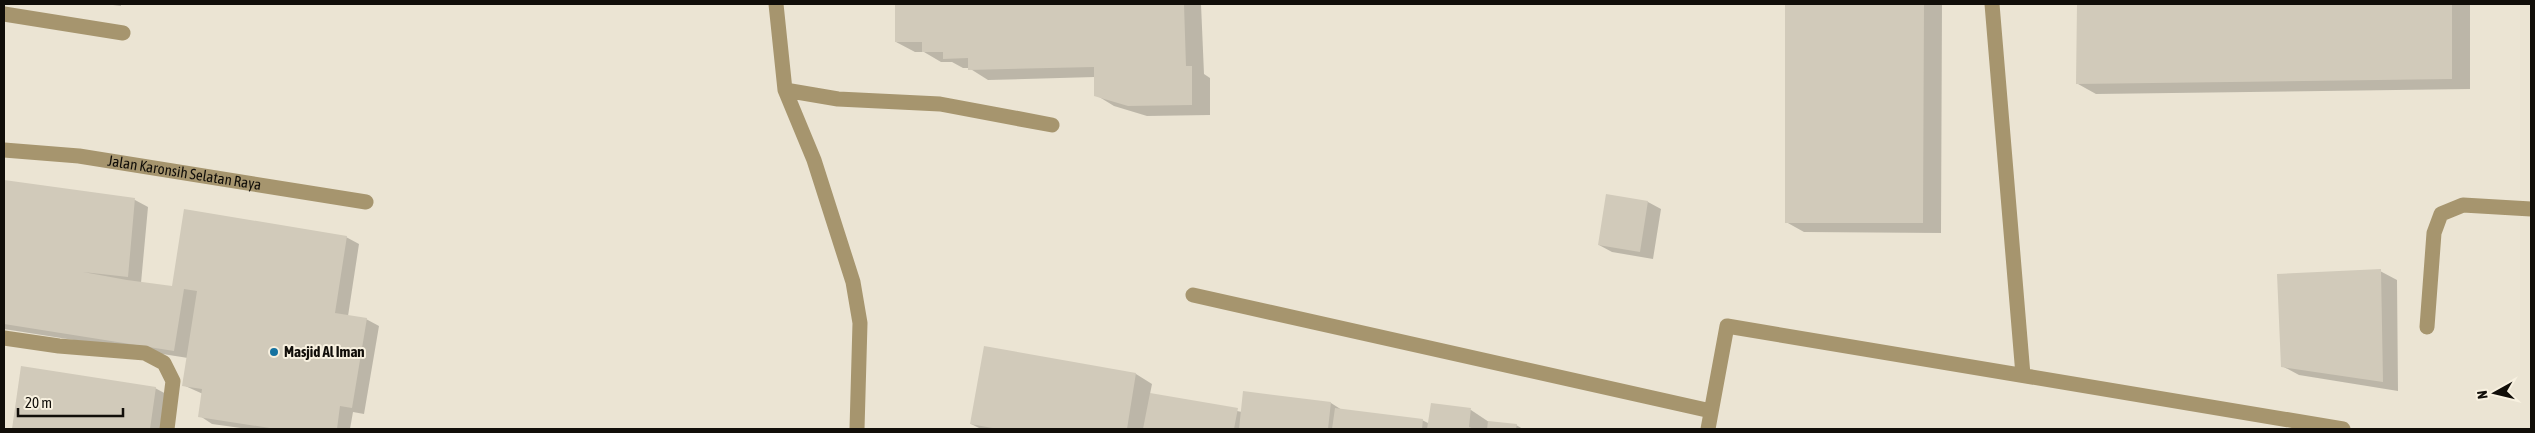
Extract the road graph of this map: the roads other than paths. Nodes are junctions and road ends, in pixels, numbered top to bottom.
1 (776, 4) edge
2 (1992, 4) edge
3 (4, 14) edge
4 (123, 33) dead end
5 (785, 90) junction
6 (1052, 125) dead end
7 (4, 150) edge
8 (366, 202) dead end
9 (2531, 208) edge
10 (1193, 295) dead end
11 (2427, 327) dead end
12 (4, 338) edge
13 (2023, 375) junction
14 (1711, 411) junction
15 (167, 429) edge
16 (857, 429) edge
17 (1708, 429) edge
18 (2343, 429) edge

1 - 5 street
2 - 13 street
3 - 4 street
5 - 6 street
5 - 16 street
7 - 8 street, Jalan Karonsih Selatan Raya
9 - 11 street
10 - 14 street
12 - 15 street
13 - 14 street
13 - 18 street
14 - 17 street

